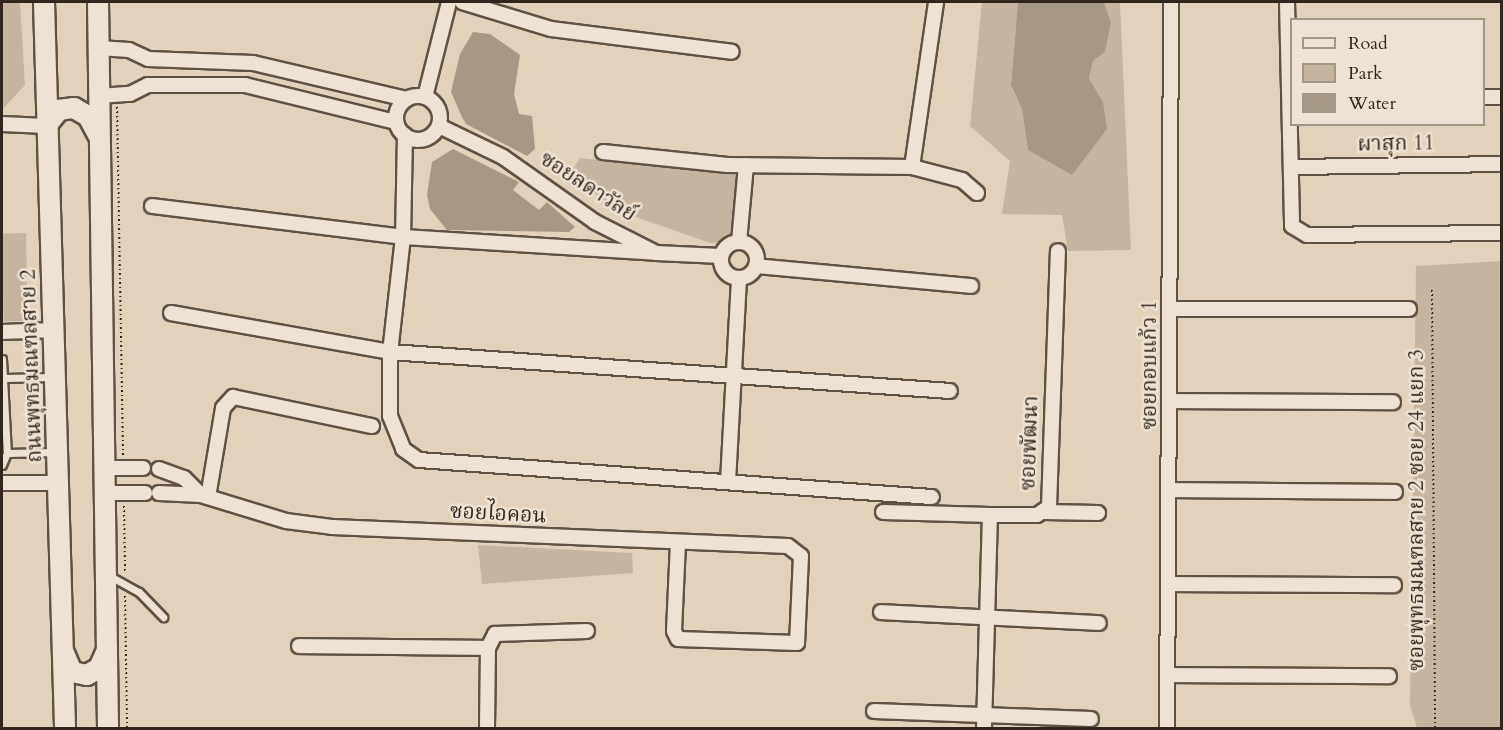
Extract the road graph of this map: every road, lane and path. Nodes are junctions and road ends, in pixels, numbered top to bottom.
1 (44, 2) edge
2 (98, 2) edge
3 (449, 2) edge
4 (462, 2) edge
5 (936, 2) edge
6 (1171, 2) edge
7 (1287, 2) edge
8 (99, 48) junction
9 (732, 52) dead end
10 (148, 59) junction
11 (148, 85) junction
12 (108, 96) junction
13 (425, 97) junction
14 (1485, 97) edge
15 (1502, 97) edge
16 (407, 99) junction
17 (1290, 100) edge
18 (396, 122) junction
19 (2, 124) edge
20 (46, 126) junction
21 (439, 126) junction
22 (1290, 126) edge
23 (98, 135) junction
24 (405, 135) junction
25 (603, 152) dead end
26 (1502, 164) edge
27 (746, 165) junction
28 (912, 167) junction
29 (1291, 167) junction
30 (977, 193) dead end
31 (152, 206) dead end
32 (1502, 233) edge
33 (403, 237) junction
34 (739, 242) junction
35 (1058, 251) dead end
36 (656, 253) junction
37 (721, 256) junction
38 (756, 266) junction
39 (739, 278) junction
40 (971, 285) dead end
41 (1431, 290) dead end
42 (1171, 309) junction
43 (1409, 309) dead end
44 (171, 313) dead end
45 (55, 330) junction
46 (2, 332) edge
47 (390, 352) junction
48 (2, 359) edge
49 (736, 376) junction
50 (57, 377) junction
51 (4, 378) junction
52 (950, 391) dead end
53 (1172, 401) junction
54 (1393, 402) dead end
55 (372, 426) dead end
56 (60, 452) junction
57 (7, 453) junction
58 (2, 465) edge
59 (103, 468) junction
60 (123, 468) junction
61 (143, 468) dead end
62 (159, 469) dead end
63 (728, 482) junction
64 (2, 483) edge
65 (61, 483) junction
66 (1169, 490) junction
67 (1395, 492) dead end
68 (113, 493) junction
69 (145, 493) dead end
70 (159, 493) dead end
71 (204, 496) junction
72 (932, 497) dead end
73 (882, 512) dead end
74 (1044, 512) junction
75 (1098, 513) dead end
76 (990, 515) junction
77 (678, 544) junction
78 (106, 574) junction
79 (125, 584) junction
80 (1168, 584) junction
81 (1394, 585) dead end
82 (882, 612) dead end
83 (987, 616) junction
84 (163, 617) dead end
85 (1099, 623) dead end
86 (587, 631) dead end
87 (299, 646) dead end
88 (108, 648) junction
89 (488, 648) junction
90 (64, 653) junction
91 (1167, 675) junction
92 (1389, 676) dead end
93 (874, 711) dead end
94 (984, 714) junction
95 (1091, 719) dead end
96 (65, 729) edge
97 (108, 729) edge
98 (127, 729) edge
99 (487, 729) edge
100 (984, 729) edge
101 (1167, 729) edge
102 (1435, 729) edge

1 - 20 main road, ถนนพุทธมณฑลสาย 2
2 - 8 main road
3 - 13 street
4 - 9 street
5 - 28 street
6 - 42 street, ซอยกอบแก้ว 1
7 - 17 street
8 - 10 street
8 - 12 main road
10 - 11 street
10 - 16 street
11 - 12 street
11 - 18 street
12 - 23 main road
12 - 60 path
13 - 16 street
13 - 21 street
14 - 15 street
16 - 18 street
18 - 24 street
19 - 20 street
20 - 23 main road
20 - 45 main road, ถนนพุทธมณฑลสาย 2
21 - 24 street
21 - 36 street, ซอยลดาวัลย์
22 - 29 street
23 - 59 main road
24 - 33 street
25 - 27 street
26 - 29 street, ผาสุก 11
27 - 28 street
27 - 34 street
28 - 30 street
29 - 32 street
31 - 33 street
33 - 36 street
33 - 47 street
34 - 37 street
34 - 38 street
35 - 74 street, ซอยพัฒนา
36 - 37 street, ซอยลดาวัลย์
37 - 39 street
38 - 39 street
38 - 40 street
39 - 49 street
41 - 102 path, ซอยพุทธมณฑลสาย 2 ซอย 24 แยก 3
42 - 43 street
42 - 53 street, ซอยกอบแก้ว 1
44 - 47 street
45 - 46 street
45 - 50 main road, ถนนพุทธมณฑลสาย 2
47 - 49 street
47 - 63 street
48 - 51 lane
49 - 52 street
49 - 63 street
50 - 51 lane
50 - 56 main road, ถนนพุทธมณฑลสาย 2
51 - 57 lane
53 - 54 street
53 - 66 street, ซอยกอบแก้ว 1
55 - 71 street
56 - 57 lane
56 - 65 main road, ถนนพุทธมณฑลสาย 2
57 - 58 lane
59 - 60 street
59 - 68 main road
60 - 61 street
62 - 71 street, ซอยไอคอน
63 - 72 street
64 - 65 street
65 - 90 main road, ถนนพุทธมณฑลสาย 2
66 - 67 street
66 - 80 street, ซอยกอบแก้ว 1
68 - 69 street
68 - 78 main road
68 - 79 path
70 - 71 street, ซอยไอคอน
71 - 77 street, ซอยไอคอน
73 - 76 street, ซอยพัฒนา
74 - 75 street
74 - 76 street, ซอยพัฒนา
76 - 83 street
77 - 77 street, ซอยไอคอน
78 - 79 lane
78 - 88 main road
79 - 84 lane
79 - 98 path
80 - 81 street
80 - 91 street, ซอยกอบแก้ว 1
82 - 83 street
83 - 85 street
83 - 94 street
86 - 89 street
87 - 89 street
88 - 90 main road
88 - 97 main road
89 - 99 street
90 - 96 main road, ถนนพุทธมณฑลสาย 2
91 - 92 street
91 - 101 street, ซอยกอบแก้ว 1
93 - 94 street
94 - 95 street
94 - 100 street

